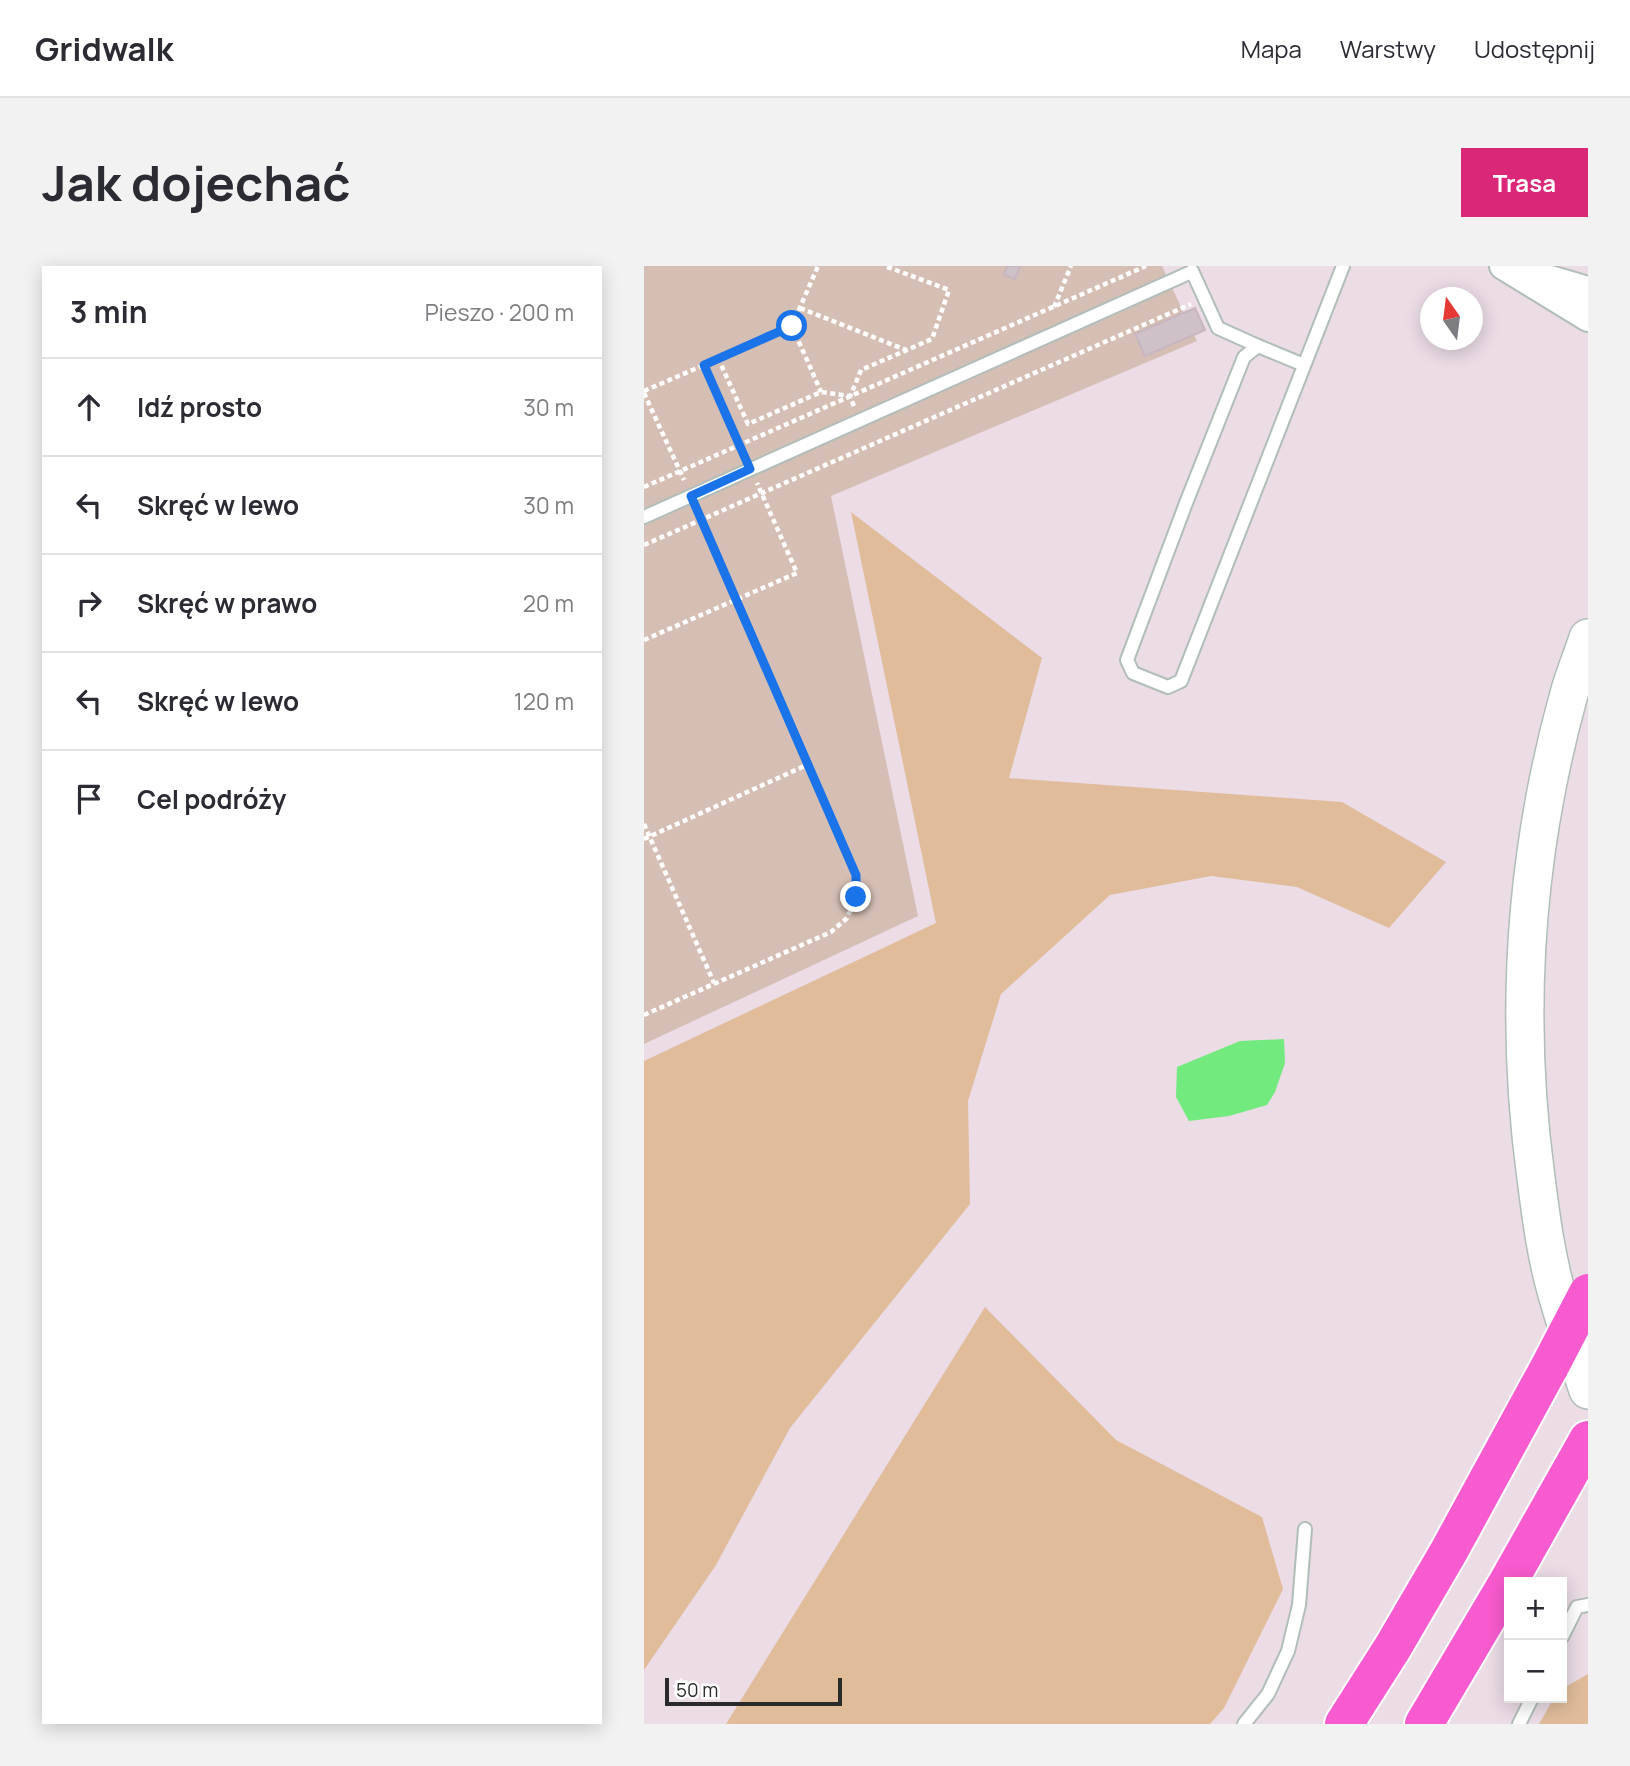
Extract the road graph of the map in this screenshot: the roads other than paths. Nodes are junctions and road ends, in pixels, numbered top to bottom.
1 (1343, 266) edge
2 (1505, 266) edge
3 (1588, 290) edge
4 (1588, 318) edge
5 (1258, 346) junction
6 (1304, 365) junction
7 (644, 517) edge
8 (1588, 638) edge
9 (1588, 1293) edge
10 (1588, 1390) edge
11 (1583, 1450) edge
12 (1305, 1530) dead end
13 (1588, 1605) edge
14 (1567, 1627) edge
15 (1530, 1703) edge
16 (1244, 1724) edge
17 (1344, 1724) edge
18 (1424, 1724) edge
19 (1519, 1724) edge

1 - 6 lane
2 - 3 street
2 - 4 street
5 - 6 lane
5 - 6 lane
5 - 7 lane
8 - 10 main road
9 - 17 highway, bridge
11 - 18 highway
12 - 16 lane
13 - 14 lane
15 - 19 lane

